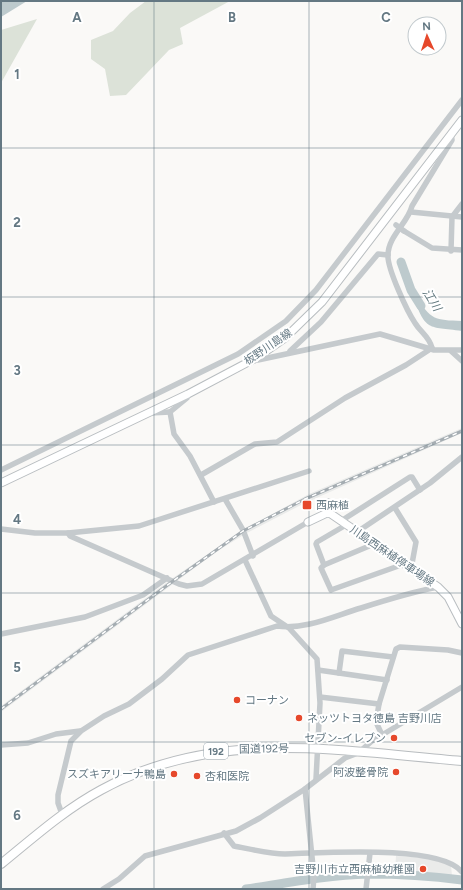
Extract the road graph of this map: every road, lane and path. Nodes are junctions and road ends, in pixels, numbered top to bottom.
1 (462, 100) edge
2 (462, 120) edge
3 (451, 133) junction
4 (462, 204) edge
5 (410, 212) junction
6 (452, 217) junction
7 (462, 217) edge
8 (387, 219) junction
9 (462, 250) edge
10 (451, 251) junction
11 (388, 255) junction
12 (432, 348) junction
13 (462, 350) edge
14 (451, 351) junction
15 (288, 353) junction
16 (256, 358) junction
17 (462, 361) edge
18 (188, 394) junction
19 (148, 412) junction
20 (170, 412) junction
21 (462, 457) edge
22 (1, 470) edge
23 (309, 471) dead end
24 (201, 475) junction
25 (1, 484) edge
26 (420, 490) junction
27 (225, 499) junction
28 (328, 501) dead end
29 (214, 502) junction
30 (395, 508) junction
31 (331, 514) junction
32 (308, 522) joint
33 (344, 523) junction
34 (1, 529) edge
35 (357, 532) junction
36 (68, 533) junction
37 (374, 544) junction
38 (253, 556) junction
39 (245, 560) junction
40 (404, 564) junction
41 (324, 565) junction
42 (411, 569) junction
43 (167, 578) junction
44 (438, 587) junction
45 (462, 624) edge
46 (289, 628) junction
47 (1, 634) edge
48 (462, 653) edge
49 (393, 657) junction
50 (318, 670) junction
51 (339, 673) junction
52 (387, 680) junction
53 (462, 686) edge
54 (320, 697) junction
55 (379, 704) junction
56 (81, 731) junction
57 (382, 735) junction
58 (1, 745) edge
59 (317, 750) junction
60 (358, 753) junction
61 (462, 761) edge
62 (316, 780) junction
63 (305, 788) junction
64 (62, 814) junction
65 (224, 833) junction
66 (311, 852) junction
67 (370, 853) junction
68 (1, 864) edge
69 (462, 872) edge
70 (314, 887) edge
71 (103, 889) edge
72 (366, 889) edge

1 - 22 street
2 - 3 main road, 板野川島線
3 - 5 street
3 - 8 main road, 板野川島線
4 - 6 street
5 - 6 street
5 - 11 street
6 - 7 street
6 - 10 street
8 - 10 street, bridge
8 - 16 main road, 板野川島線
9 - 10 street
11 - 12 street
11 - 15 street
12 - 14 street
12 - 15 street
12 - 24 street
13 - 14 street
14 - 17 street
15 - 16 street
16 - 18 main road, 板野川島線
18 - 19 main road, 板野川島線
18 - 20 street
19 - 20 street
19 - 25 main road, 板野川島線
20 - 24 street
21 - 26 street
23 - 27 street
24 - 29 street
26 - 30 street
26 - 33 street
27 - 29 street
27 - 38 street
28 - 31 street
29 - 36 street
30 - 35 street
30 - 42 street
31 - 32 main road
31 - 33 main road, 川島西麻植停車場線
32 - 38 street
33 - 35 main road, 川島西麻植停車場線
33 - 41 street
34 - 36 street
35 - 37 main road, 川島西麻植停車場線
36 - 43 street
37 - 40 main road, 川島西麻植停車場線
37 - 41 street
38 - 39 street
39 - 43 street
39 - 46 street
40 - 41 street
40 - 42 main road, 川島西麻植停車場線
42 - 44 main road, 川島西麻植停車場線
43 - 47 street
44 - 45 main road, 川島西麻植停車場線
44 - 46 street
46 - 50 street
46 - 56 street
48 - 49 street
49 - 51 street
49 - 52 street
50 - 51 street
50 - 54 street
51 - 52 street
52 - 55 street
53 - 57 street
54 - 55 street
54 - 59 street
55 - 57 street
56 - 58 street
56 - 64 street
57 - 60 street
59 - 60 highway, 国道192号 / 192
59 - 62 street
59 - 64 highway, 国道192号 / 192
60 - 61 highway, 国道192号 / 192
60 - 62 street
62 - 63 street
63 - 65 street
63 - 66 street
64 - 68 highway, 国道192号 / 192
65 - 66 street
65 - 71 street
66 - 67 street
66 - 70 street
67 - 69 street
67 - 72 street

